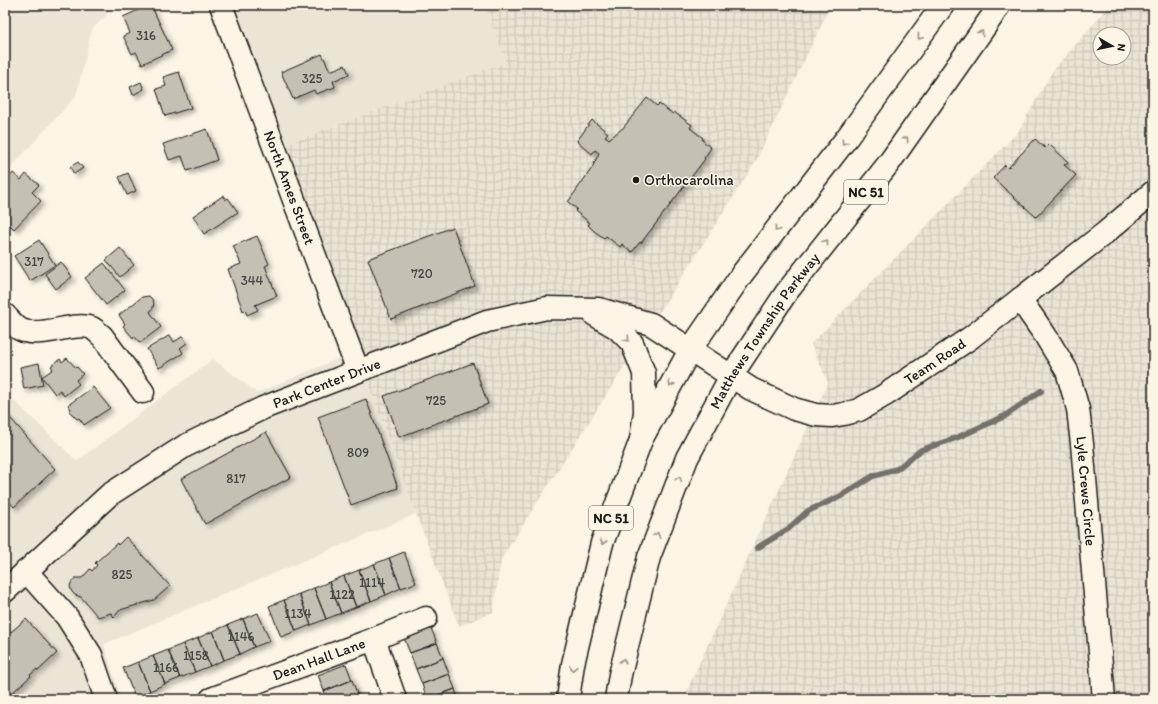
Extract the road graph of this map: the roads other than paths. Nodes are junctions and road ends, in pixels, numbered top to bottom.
1 (221, 5) edge
2 (943, 5) edge
3 (999, 5) edge
4 (1153, 192) edge
5 (1020, 299) junction
6 (584, 308) junction
7 (5, 314) edge
8 (690, 350) junction
9 (358, 371) junction
10 (731, 376) junction
11 (143, 392) dead end
12 (641, 440) junction
13 (26, 571) junction
14 (5, 591) edge
15 (426, 618) dead end
16 (374, 639) junction
17 (241, 694) edge
18 (106, 699) edge
19 (211, 699) edge
20 (395, 699) edge
21 (568, 699) edge
22 (616, 699) edge
23 (1104, 699) edge

1 - 9 street, North Ames Street
2 -> 8 street, NC 51
10 -> 3 street, Matthews Township Parkway / NC 51
4 - 5 street, Team Road
5 - 10 street, Team Road
5 - 23 street, Lyle Crews Circle
6 - 8 street, Park Center Drive
6 - 9 street, Park Center Drive
6 -> 12 street
7 - 11 street
8 - 10 street, Team Road
8 -> 12 street, NC 51
9 - 13 street, Park Center Drive
22 -> 10 street, Matthews Township Parkway / NC 51
12 -> 21 street, NC 51
13 - 14 street, Park Center Drive
13 - 18 street
15 - 16 street, Dean Hall Lane
16 - 17 street, Dean Hall Lane
16 - 20 street
17 - 19 street, Dean Hall Lane

